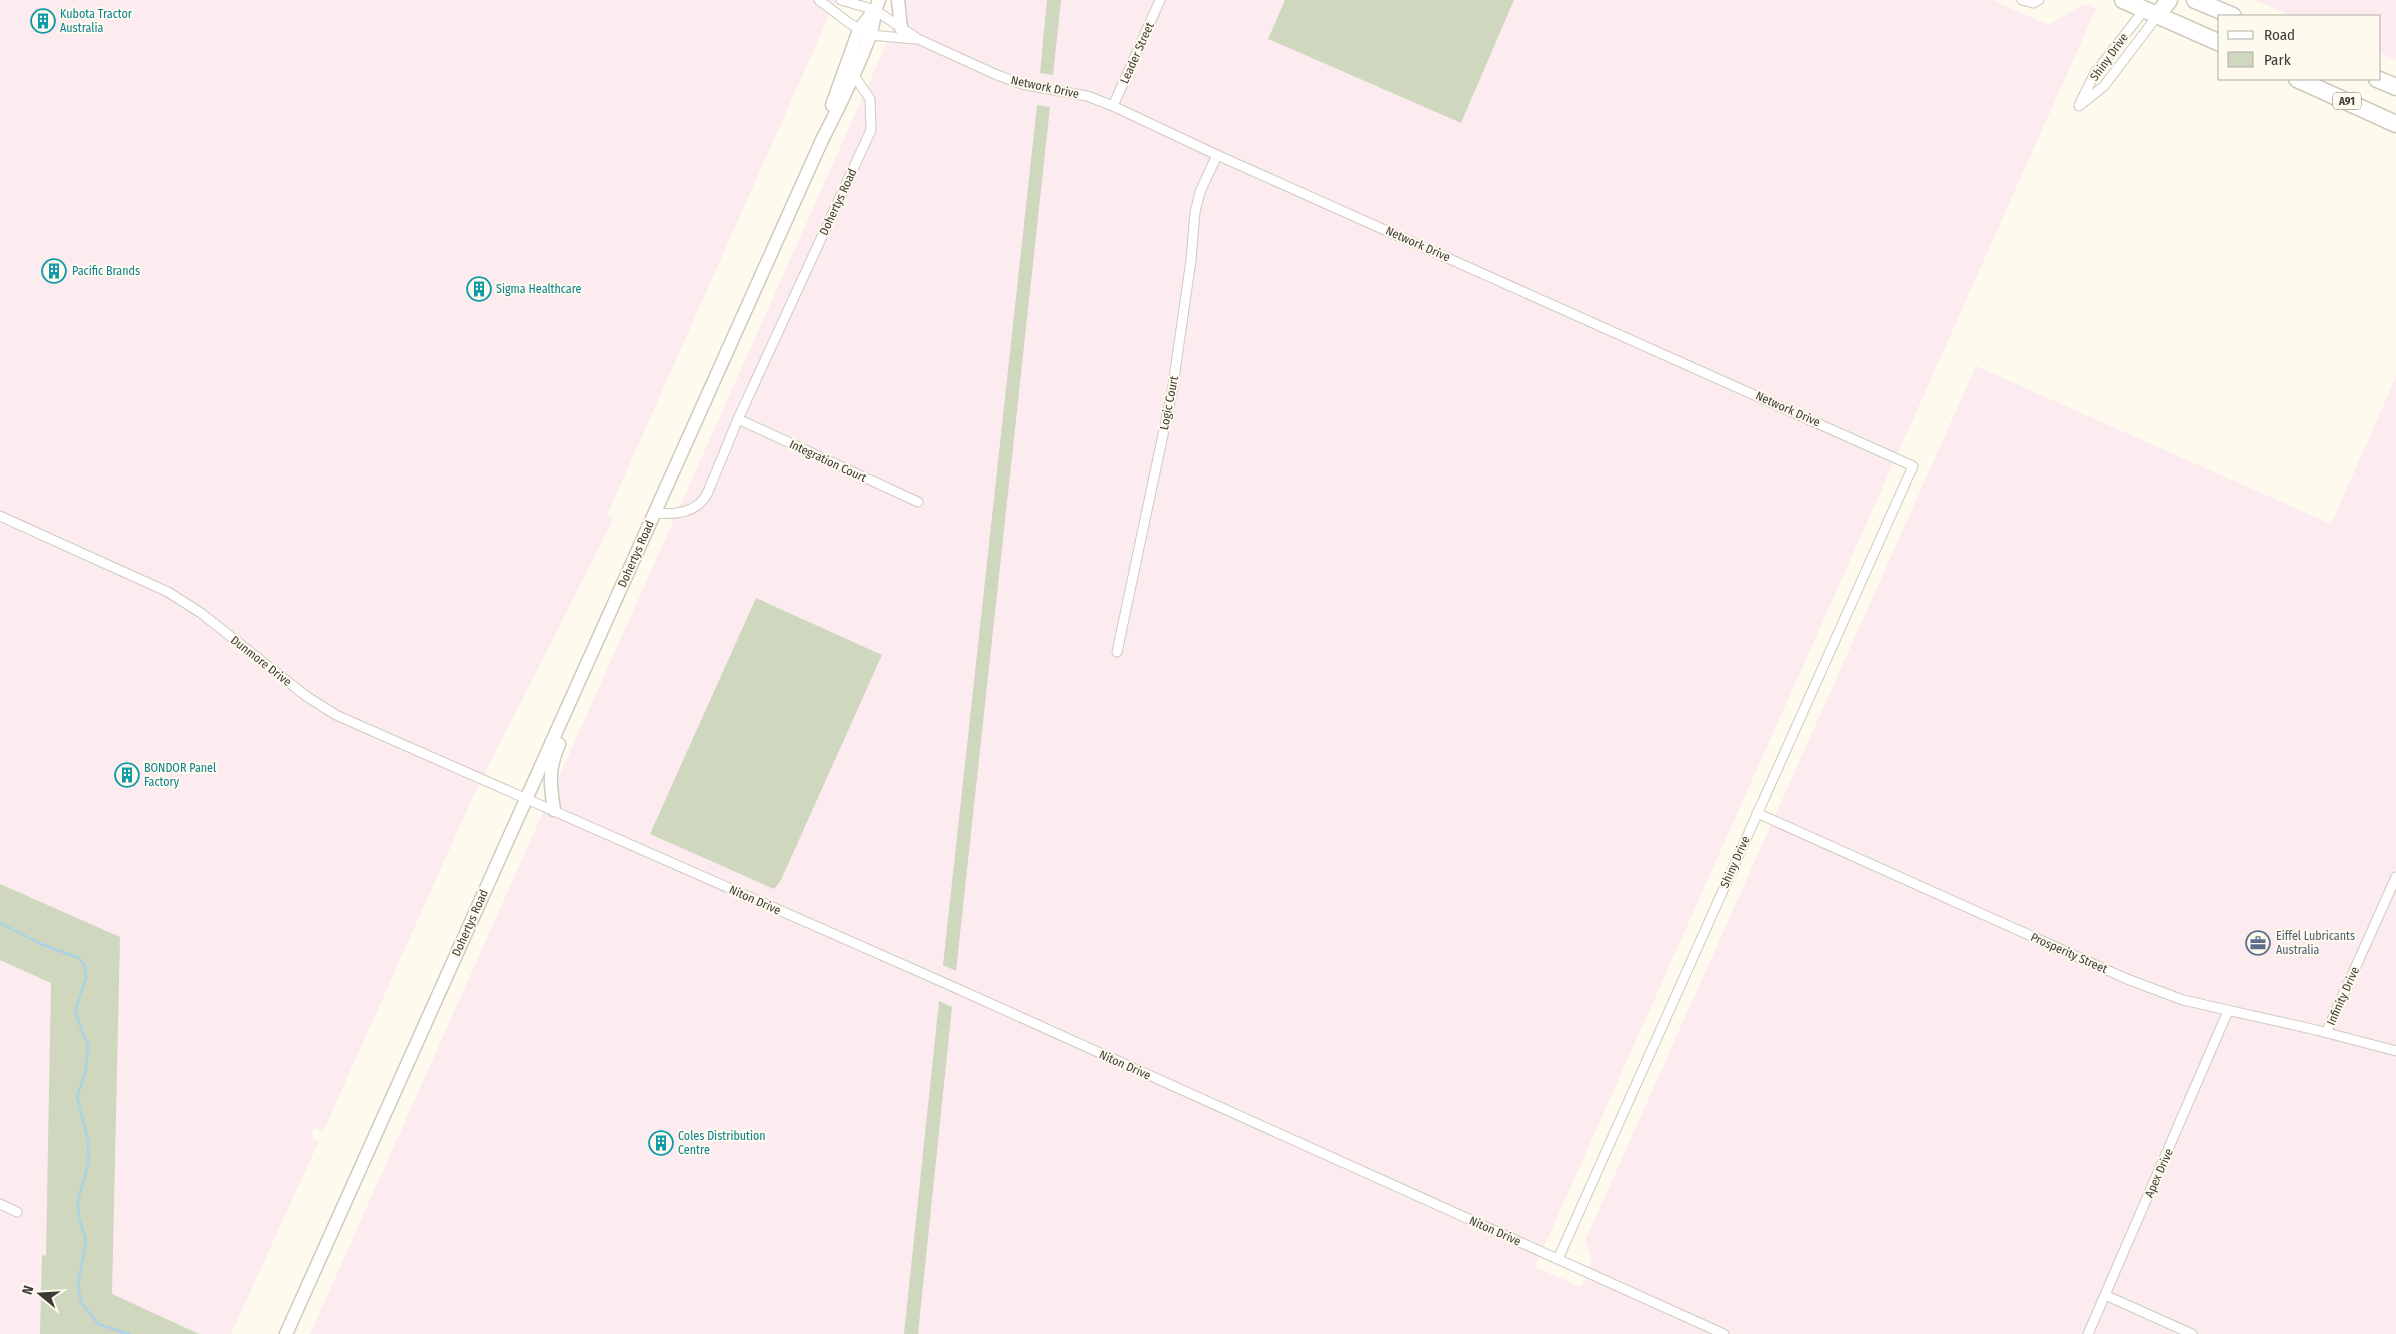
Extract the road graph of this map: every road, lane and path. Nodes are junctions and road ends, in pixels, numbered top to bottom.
1 (819, 0) edge
2 (841, 0) edge
3 (898, 0) edge
4 (1160, 0) edge
5 (2022, 0) edge
6 (2039, 0) edge
7 (2123, 0) edge
8 (2168, 0) edge
9 (2196, 0) edge
10 (877, 5) edge
11 (2151, 8) edge
12 (2231, 15) edge
13 (901, 28) junction
14 (865, 32) junction
15 (918, 39) junction
16 (2218, 42) edge
17 (853, 74) junction
18 (2299, 80) edge
19 (2379, 80) edge
20 (2396, 87) edge
21 (1113, 106) junction
22 (2396, 124) edge
23 (822, 140) junction
24 (1217, 155) junction
25 (738, 420) junction
26 (1913, 466) joint
27 (918, 502) dead end
28 (655, 513) junction
29 (0, 516) edge
30 (605, 623) junction
31 (1116, 652) dead end
32 (526, 798) junction
33 (554, 810) junction
34 (1757, 813) junction
35 (2396, 877) edge
36 (2228, 1011) junction
37 (2326, 1033) junction
38 (2396, 1051) edge
39 (0, 1204) edge
40 (17, 1212) dead end
41 (1558, 1259) junction
42 (2106, 1295) junction
43 (286, 1334) edge
44 (1724, 1334) edge
45 (2088, 1334) edge
46 (2192, 1334) edge

1 - 14 street
2 - 10 street, Network Drive
3 - 13 main road
4 - 21 street, Leader Street
5 - 6 street
7 - 11 highway
8 - 11 highway
9 - 12 highway
10 - 13 street, Network Drive
10 - 14 main road, Dohertys Road
11 - 11 street, Shiny Drive
11 - 16 highway
13 - 15 street, Network Drive
14 - 15 street, Network Drive
14 - 17 main road, Dohertys Road
14 - 23 main road, Dohertys Road
15 - 21 street, Network Drive
17 - 23 main road, Dohertys Road
17 - 25 street, Dohertys Road
18 - 22 highway, A91
19 - 20 highway
21 - 24 street, Network Drive
23 - 28 main road, Dohertys Road
24 - 26 street, Network Drive
24 - 31 street, Logic Court
25 - 27 street, Integration Court
25 - 28 street, Dohertys Road
26 - 34 street, Shiny Drive
28 - 30 main road, Dohertys Road
29 - 32 street, Dunmore Drive
30 - 32 main road, Dohertys Road
30 - 33 main road
32 - 33 street, Niton Drive
32 - 43 main road, Dohertys Road
33 - 41 street, Niton Drive
34 - 36 street, Prosperity Street
34 - 41 street, Shiny Drive
35 - 37 street, Infinity Drive
36 - 37 street, Prosperity Street
36 - 42 street, Apex Drive
37 - 38 street, Prosperity Street
39 - 40 street
41 - 44 street, Niton Drive
42 - 45 street, Apex Drive
42 - 46 street

